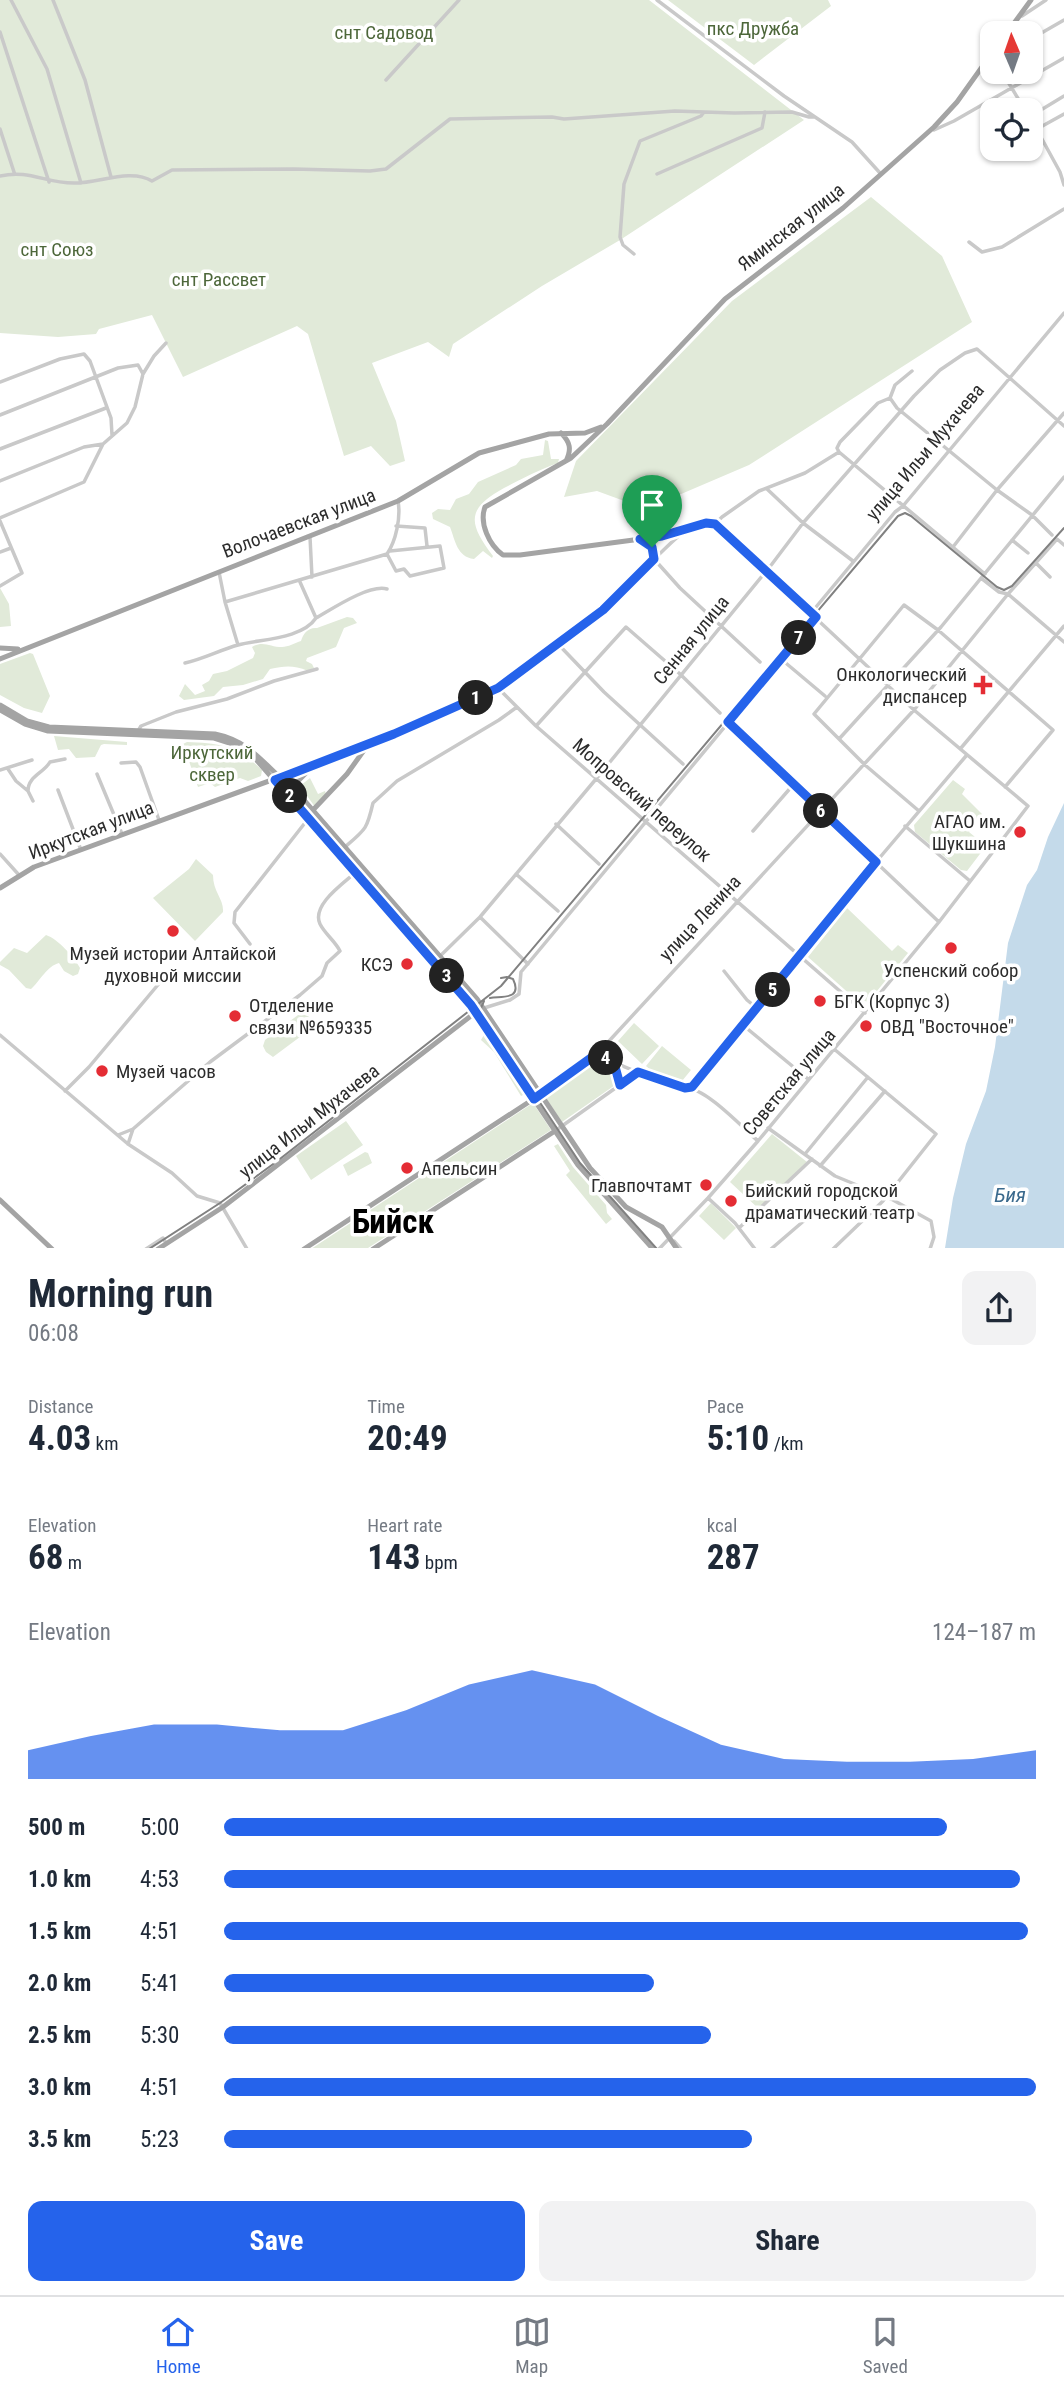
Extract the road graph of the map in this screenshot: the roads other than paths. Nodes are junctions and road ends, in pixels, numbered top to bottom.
1 (11, 0) edge
2 (53, 0) edge
3 (458, 0) edge
4 (657, 0) edge
5 (1031, 0) edge
6 (1046, 0) edge
7 (1017, 18) junction
8 (1064, 20) edge
9 (1015, 21) edge
10 (0, 32) edge
11 (1043, 32) edge
12 (1064, 58) edge
13 (980, 72) edge
14 (386, 80) dead end
15 (1010, 84) edge
16 (1012, 88) junction
17 (1064, 96) edge
18 (1018, 98) edge
19 (1043, 109) edge
20 (704, 112) junction
21 (765, 112) junction
22 (1064, 114) edge
23 (815, 117) junction
24 (1043, 126) edge
25 (0, 129) edge
26 (929, 132) junction
27 (1043, 141) edge
28 (14, 172) junction
29 (657, 174) dead end
30 (882, 175) junction
31 (0, 176) edge
32 (111, 178) junction
33 (49, 182) junction
34 (81, 183) junction
35 (1064, 185) edge
36 (1064, 209) edge
37 (969, 242) dead end
38 (634, 254) dead end
39 (1064, 313) edge
40 (1061, 319) edge
41 (166, 343) dead end
42 (912, 372) dead end
43 (144, 374) junction
44 (96, 377) junction
45 (1009, 378) junction
46 (0, 382) edge
47 (890, 398) junction
48 (107, 408) junction
49 (902, 410) junction
50 (1064, 413) edge
51 (0, 415) edge
52 (1059, 421) junction
53 (607, 424) junction
54 (1064, 426) edge
55 (561, 433) junction
56 (112, 435) junction
57 (103, 444) junction
58 (0, 449) edge
59 (948, 450) junction
60 (839, 452) junction
61 (566, 462) junction
62 (853, 464) junction
63 (1064, 477) edge
64 (0, 481) edge
65 (1060, 484) junction
66 (765, 488) junction
67 (1064, 488) edge
68 (997, 490) junction
69 (398, 501) junction
70 (903, 506) junction
71 (1032, 515) junction
72 (0, 519) edge
73 (803, 523) junction
74 (715, 524) junction
75 (397, 526) junction
76 (685, 531) junction
77 (1052, 535) dead end
78 (310, 536) junction
79 (640, 539) junction
80 (1012, 540) junction
81 (1064, 545) edge
82 (427, 546) junction
83 (953, 547) junction
84 (11, 548) junction
85 (0, 552) edge
86 (389, 553) junction
87 (1028, 553) dead end
88 (654, 559) junction
89 (853, 561) junction
90 (1036, 564) junction
91 (219, 572) junction
92 (765, 572) junction
93 (983, 576) junction
94 (1050, 576) dead end
95 (312, 577) junction
96 (300, 581) junction
97 (0, 586) edge
98 (387, 589) dead end
99 (1008, 594) junction
100 (225, 602) junction
101 (811, 613) junction
102 (816, 617) junction
103 (316, 618) junction
104 (720, 625) junction
105 (1064, 626) edge
106 (938, 630) junction
107 (1056, 635) junction
108 (1064, 642) edge
109 (558, 644) junction
110 (238, 645) junction
111 (0, 648) edge
112 (25, 648) junction
113 (962, 651) junction
114 (859, 658) junction
115 (0, 659) edge
116 (781, 659) junction
117 (760, 662) dead end
118 (185, 663) dead end
119 (317, 669) dead end
120 (586, 673) junction
121 (680, 674) junction
122 (888, 686) junction
123 (498, 688) junction
124 (1009, 691) junction
125 (826, 696) junction
126 (0, 707) edge
127 (517, 707) junction
128 (914, 710) junction
129 (720, 713) dead end
130 (728, 722) junction
131 (640, 725) junction
132 (536, 726) junction
133 (138, 731) junction
134 (839, 739) junction
135 (369, 744) junction
136 (961, 748) junction
137 (966, 755) junction
138 (65, 759) dead end
139 (32, 760) dead end
140 (121, 763) dead end
141 (683, 764) dead end
142 (865, 765) junction
143 (313, 766) junction
144 (8, 769) junction
145 (0, 770) edge
146 (97, 774) dead end
147 (278, 779) junction
148 (596, 779) junction
149 (794, 785) junction
150 (1005, 788) junction
151 (58, 790) dead end
152 (296, 790) junction
153 (27, 791) junction
154 (290, 795) junction
155 (33, 801) dead end
156 (313, 810) junction
157 (820, 810) junction
158 (919, 811) junction
159 (309, 818) junction
160 (159, 820) junction
161 (645, 821) junction
162 (556, 824) junction
163 (905, 826) junction
164 (753, 831) dead end
165 (122, 834) junction
166 (345, 847) junction
167 (81, 850) junction
168 (0, 854) edge
169 (876, 862) junction
170 (599, 864) dead end
171 (356, 872) junction
172 (19, 874) junction
173 (516, 874) junction
174 (970, 881) junction
175 (0, 888) edge
176 (737, 902) junction
177 (558, 911) dead end
178 (480, 917) junction
179 (939, 922) junction
180 (250, 944) dead end
181 (800, 956) junction
182 (441, 957) junction
183 (434, 962) junction
184 (528, 964) junction
185 (724, 971) dead end
186 (167, 974) dead end
187 (484, 1009) junction
188 (758, 1009) junction
189 (476, 1012) junction
190 (865, 1013) junction
191 (744, 1026) junction
192 (0, 1035) edge
193 (834, 1049) junction
194 (598, 1053) junction
195 (614, 1063) junction
196 (638, 1072) junction
197 (868, 1077) junction
198 (808, 1079) junction
199 (620, 1085) junction
200 (692, 1087) junction
201 (65, 1091) junction
202 (885, 1091) junction
203 (541, 1094) junction
204 (534, 1099) junction
205 (562, 1127) junction
206 (768, 1128) junction
207 (134, 1129) junction
208 (555, 1131) junction
209 (118, 1135) junction
210 (758, 1141) junction
211 (128, 1144) junction
212 (805, 1154) junction
213 (812, 1159) junction
214 (820, 1166) junction
215 (708, 1198) junction
216 (885, 1198) junction
217 (0, 1199) edge
218 (223, 1207) junction
219 (806, 1219) dead end
220 (653, 1221) junction
221 (739, 1228) junction
222 (638, 1232) junction
223 (670, 1238) junction
224 (646, 1241) junction
225 (166, 1243) junction
226 (52, 1248) edge
227 (146, 1248) edge
228 (158, 1248) edge
229 (247, 1248) edge
230 (304, 1248) edge
231 (373, 1248) edge
232 (647, 1248) edge
233 (653, 1248) edge
234 (659, 1248) edge
235 (679, 1248) edge
236 (755, 1248) edge
237 (771, 1248) edge
238 (835, 1248) edge
239 (930, 1248) edge

1 - 34 street
2 - 32 street
3 - 14 street
4 - 23 street
5 - 7 main road
6 - 7 street
7 - 9 main road
8 - 11 street
10 - 33 street
12 - 16 street
13 - 26 main road, Яминская улица
15 - 16 street
16 - 18 street
16 - 26 street
17 - 19 street
20 - 21 street
20 - 32 street
20 - 38 street
21 - 23 street
21 - 29 street
22 - 24 street
23 - 30 street
25 - 28 street
26 - 30 main road, Яминская улица
27 - 35 street
28 - 31 street
28 - 33 street
30 - 53 main road, Яминская улица
32 - 34 street
33 - 34 street
36 - 37 street
39 - 40 street, улица Ильи Мухачева
40 - 45 street, улица Ильи Мухачева
41 - 43 street
42 - 47 street
43 - 44 street
43 - 56 street
44 - 46 street
44 - 48 street
44 - 51 street
45 - 49 street, Сенная улица
45 - 52 street
45 - 59 street, улица Ильи Мухачева
47 - 49 street
47 - 60 street
48 - 56 street
48 - 58 street
49 - 59 street
49 - 62 street, Сенная улица
50 - 52 street
52 - 54 street
52 - 68 street
53 - 55 main road, Волочаевская улица
53 - 61 main road, Яминская улица
55 - 61 main road
55 - 69 main road, Волочаевская улица
56 - 57 street
57 - 64 street
57 - 72 street
59 - 68 street
59 - 70 street, улица Ильи Мухачева
60 - 62 street
60 - 66 street
61 - 79 main road, Яминская улица
62 - 70 street
62 - 73 street, Сенная улица
63 - 65 street
65 - 67 street
65 - 71 street
66 - 73 street
66 - 74 street
68 - 71 street
68 - 83 street
69 - 75 street
69 - 78 main road, Волочаевская улица
70 - 83 street
70 - 89 street, улица Ильи Мухачева
71 - 77 street
71 - 80 street
72 - 84 street
73 - 89 street
73 - 92 street, Сенная улица
74 - 76 street
74 - 92 street
75 - 82 street
75 - 86 street
76 - 79 street
76 - 88 street
78 - 91 main road, Волочаевская улица
78 - 95 street
79 - 88 main road
80 - 87 street
80 - 93 street
81 - 90 street, улица Ленина
82 - 86 street
82 - 86 street
83 - 93 street
84 - 85 street
84 - 97 street
86 - 95 street
88 - 104 street
88 - 109 main road, Иркутская улица
89 - 101 street, улица Ильи Мухачева
90 - 94 street
90 - 99 street, улица Ленина
91 - 100 street
91 - 112 main road, Волочаевская улица
92 - 101 street
92 - 104 street, Сенная улица
93 - 99 street
93 - 106 street
95 - 96 street
96 - 100 street
96 - 103 street
98 - 103 street
99 - 107 street
99 - 113 street, улица Ленина
100 - 110 street
101 - 102 street
102 - 114 street
102 - 116 street
103 - 110 street
104 - 117 street
104 - 121 street, Сенная улица
105 - 107 street
106 - 113 street
106 - 114 street
106 - 122 street
107 - 108 street
107 - 124 street
109 - 120 street
109 - 123 main road, Иркутская улица
110 - 118 street
111 - 112 main road
112 - 115 main road, Волочаевская улица
113 - 124 street
113 - 128 street, улица Ленина
114 - 122 street
114 - 125 street
116 - 125 street
116 - 130 street
119 - 133 street
120 - 121 street
120 - 131 street
120 - 132 street
121 - 129 street
121 - 131 street, Сенная улица
122 - 128 street
122 - 134 street
123 - 127 street, Мопровский переулок
123 - 135 main road, Иркутская улица
124 - 136 street
124 - 150 street
125 - 134 street
126 - 133 main road
126 - 147 main road
127 - 132 street, Мопровский переулок
127 - 166 street
128 - 136 street
128 - 142 street, улица Ленина
130 - 149 street
130 - 161 street
131 - 141 street
131 - 148 street, Сенная улица
132 - 148 street, Мопровский переулок
133 - 147 main road
134 - 142 street
135 - 143 main road, Иркутская улица
135 - 156 main road
136 - 137 street
137 - 150 street
137 - 158 street
138 - 153 street
139 - 144 street
140 - 160 street
142 - 157 street, улица Ленина
142 - 158 street
143 - 147 main road, Иркутская улица
143 - 152 main road
144 - 145 street
144 - 153 street
146 - 165 street
147 - 152 main road
147 - 154 main road
147 - 160 main road, Иркутская улица
148 - 161 street, Мопровский переулок
148 - 162 street, Сенная улица
149 - 157 street
149 - 164 street
150 - 174 street, Советская улица
151 - 167 street
152 - 154 main road
152 - 156 main road
153 - 155 street
154 - 159 main road
156 - 166 main road
157 - 169 street
157 - 176 street, улица Ленина
158 - 163 street
159 - 171 main road
159 - 180 street
160 - 165 main road, Иркутская улица
161 - 176 street, Мопровский переулок
161 - 184 street
162 - 170 street
162 - 173 street, Сенная улица
163 - 169 street
163 - 174 street
165 - 167 main road, Иркутская улица
166 - 182 main road
167 - 172 main road, Иркутская улица
168 - 172 street
169 - 179 street
169 - 181 street
171 - 183 main road
171 - 207 street
172 - 175 main road, Иркутская улица
173 - 177 street
173 - 178 street, Сенная улица
174 - 179 street, Советская улица
176 - 181 street, Мопровский переулок
176 - 194 street, улица Ленина
178 - 182 street, Сенная улица
178 - 184 street
179 - 190 street, Советская улица
181 - 188 street
181 - 190 street, Мопровский переулок
182 - 183 street, Сенная улица
182 - 187 main road
183 - 189 main road
184 - 187 street
185 - 188 street
186 - 201 street
187 - 203 main road
188 - 191 street
189 - 204 main road
189 - 218 main road, улица Ильи Мухачева
190 - 193 street, Советская улица
191 - 198 street
191 - 200 street
192 - 201 street
193 - 197 street
193 - 198 street, Советская улица
194 - 195 street
194 - 203 street, улица Ленина
195 - 196 street
195 - 199 street
196 - 199 street
196 - 200 street
197 - 202 street
197 - 212 street
198 - 206 street, Советская улица
199 - 205 street
200 - 210 street
201 - 209 street
202 - 214 street
202 - 216 street
203 - 204 main road, улица Ленина
203 - 205 main road
204 - 208 main road
204 - 230 main road, улица Ленина
205 - 208 street
205 - 220 main road
206 - 210 street, Советская улица
206 - 212 street
207 - 209 street
207 - 211 street
208 - 222 main road
208 - 231 main road
209 - 211 street
210 - 215 street, Советская улица
211 - 218 street
212 - 213 street
213 - 214 street
213 - 221 street
214 - 216 street
215 - 221 street
215 - 223 street, Советская улица
216 - 238 street
216 - 239 street
217 - 226 main road
218 - 225 main road, улица Ильи Мухачева
218 - 229 street
219 - 237 street
220 - 222 main road
220 - 223 main road
221 - 236 street
222 - 224 main road
223 - 234 street, Советская улица
223 - 235 main road
224 - 232 street
224 - 233 main road
225 - 227 street
225 - 228 main road, улица Ильи Мухачева

